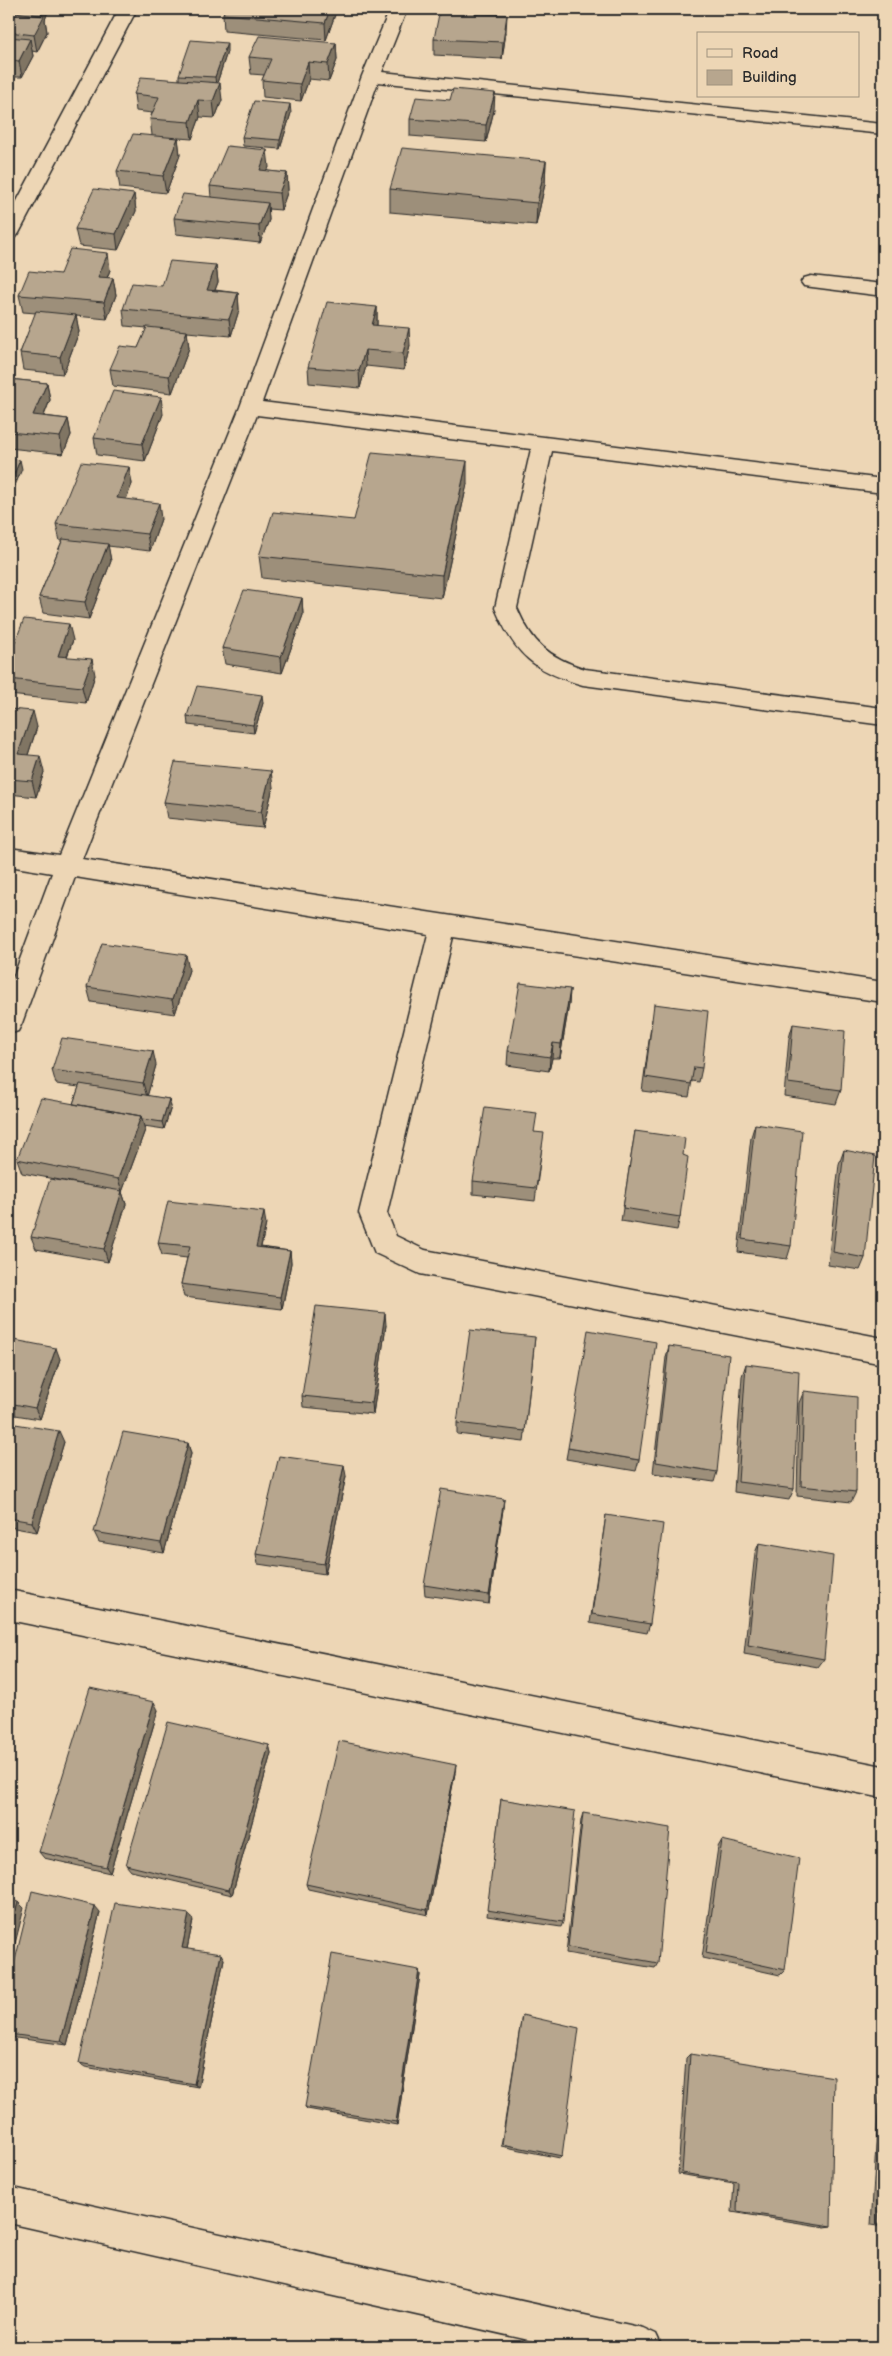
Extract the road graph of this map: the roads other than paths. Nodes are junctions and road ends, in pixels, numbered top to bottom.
1 (128, 9) edge
2 (398, 9) edge
3 (371, 76) junction
4 (883, 129) edge
5 (9, 232) edge
6 (811, 282) dead end
7 (883, 290) edge
8 (250, 407) junction
9 (543, 443) junction
10 (883, 486) edge
11 (883, 717) edge
12 (9, 857) edge
13 (67, 865) junction
14 (443, 926) junction
15 (883, 992) edge
16 (9, 1023) edge
17 (883, 1351) edge
18 (9, 1605) edge
19 (883, 1782) edge
20 (9, 2205) edge
21 (643, 2347) edge

1 - 5 street
2 - 3 street
3 - 4 street
3 - 8 street
6 - 7 street
8 - 9 street
8 - 13 street
9 - 10 street
9 - 11 street
12 - 13 street
13 - 14 street
13 - 16 street
14 - 15 street
14 - 17 street
18 - 19 street
20 - 21 street

